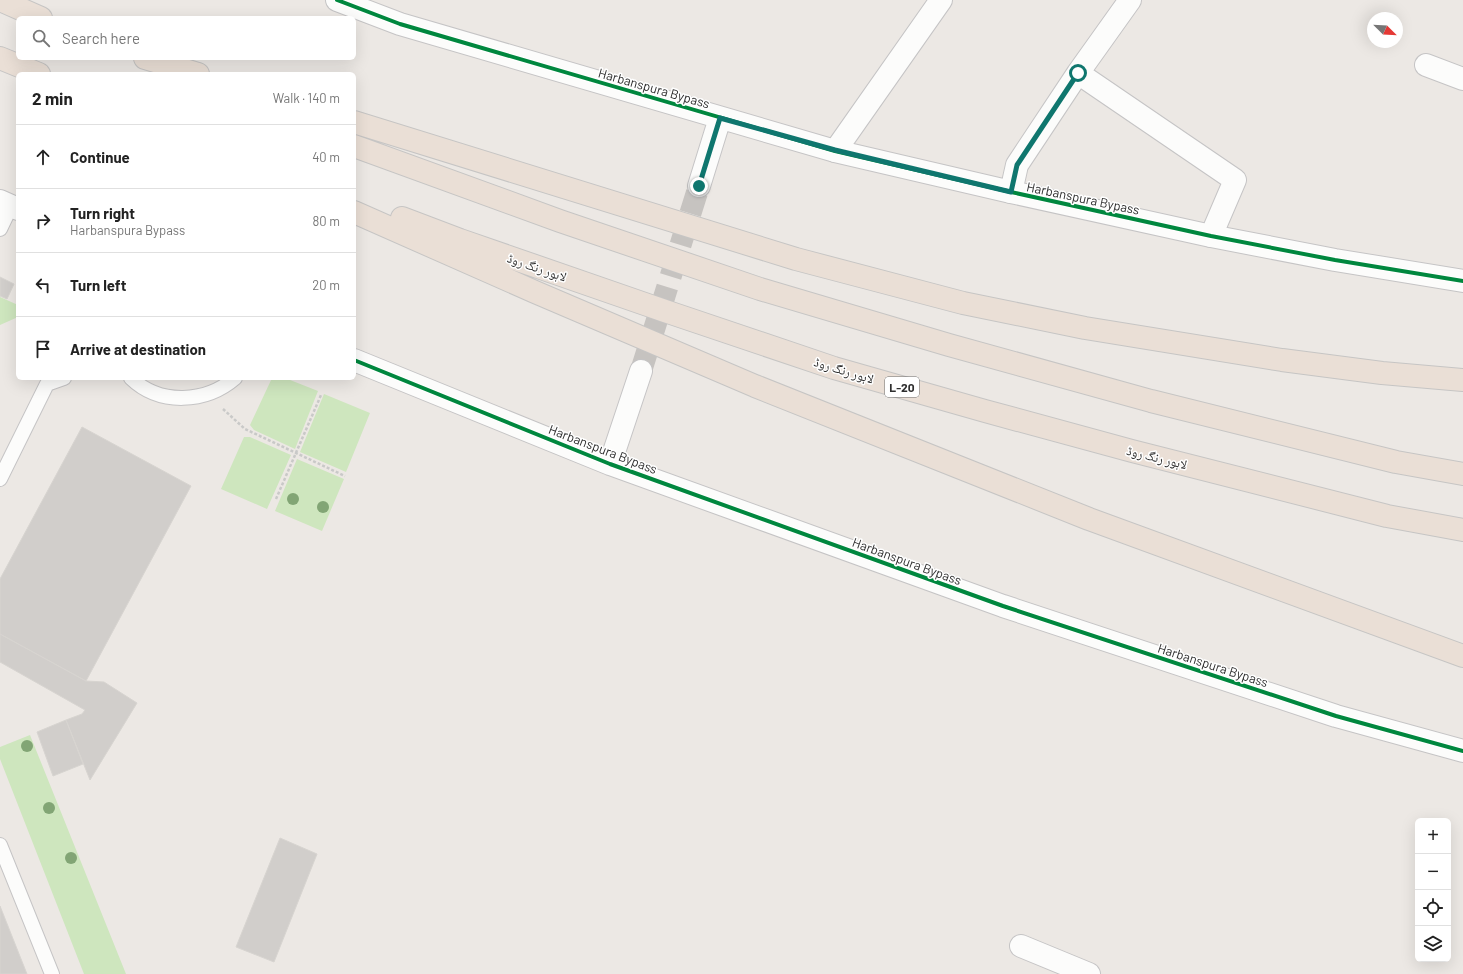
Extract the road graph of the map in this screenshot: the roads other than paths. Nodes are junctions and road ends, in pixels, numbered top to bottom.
1 (0, 0) edge
2 (337, 0) edge
3 (941, 0) edge
4 (1130, 0) edge
5 (36, 16) edge
6 (0, 58) edge
7 (139, 60) edge
8 (152, 60) edge
9 (1426, 65) dead end
10 (33, 72) edge
11 (169, 72) edge
12 (192, 72) edge
13 (1078, 73) junction
14 (1463, 79) edge
15 (720, 118) junction
16 (356, 123) edge
17 (356, 147) edge
18 (835, 150) junction
19 (699, 186) tunnel mouth
20 (1011, 192) junction
21 (356, 201) edge
22 (10, 205) edge
23 (356, 213) edge
24 (0, 229) edge
25 (1211, 236) junction
26 (1463, 281) edge
27 (356, 361) edge
28 (641, 371) tunnel mouth
29 (58, 380) edge
30 (133, 380) edge
31 (233, 380) edge
32 (1463, 380) edge
33 (610, 464) junction
34 (1463, 474) edge
35 (0, 480) edge
36 (1463, 530) edge
37 (1463, 656) edge
38 (1463, 751) edge
39 (0, 845) edge
40 (1021, 946) dead end
41 (52, 974) edge
42 (1089, 974) edge

1 - 5 highway
2 - 15 street, Harbanspura Bypass
3 - 18 street
4 - 13 street
6 - 10 highway
7 - 11 highway
8 - 12 highway
9 - 14 street
13 - 20 street
13 - 25 street
15 - 18 street, Harbanspura Bypass
15 - 19 street
16 - 32 highway
17 - 34 highway
18 - 20 street, Harbanspura Bypass
20 - 25 street, Harbanspura Bypass
21 - 36 highway, لاہور رنگ روڈ / L-20
22 - 24 lane
23 - 37 highway
25 - 26 street, Harbanspura Bypass
27 - 33 street, Harbanspura Bypass
28 - 33 street
29 - 35 lane
30 - 31 lane
33 - 38 street, Harbanspura Bypass
39 - 41 lane
40 - 42 street

